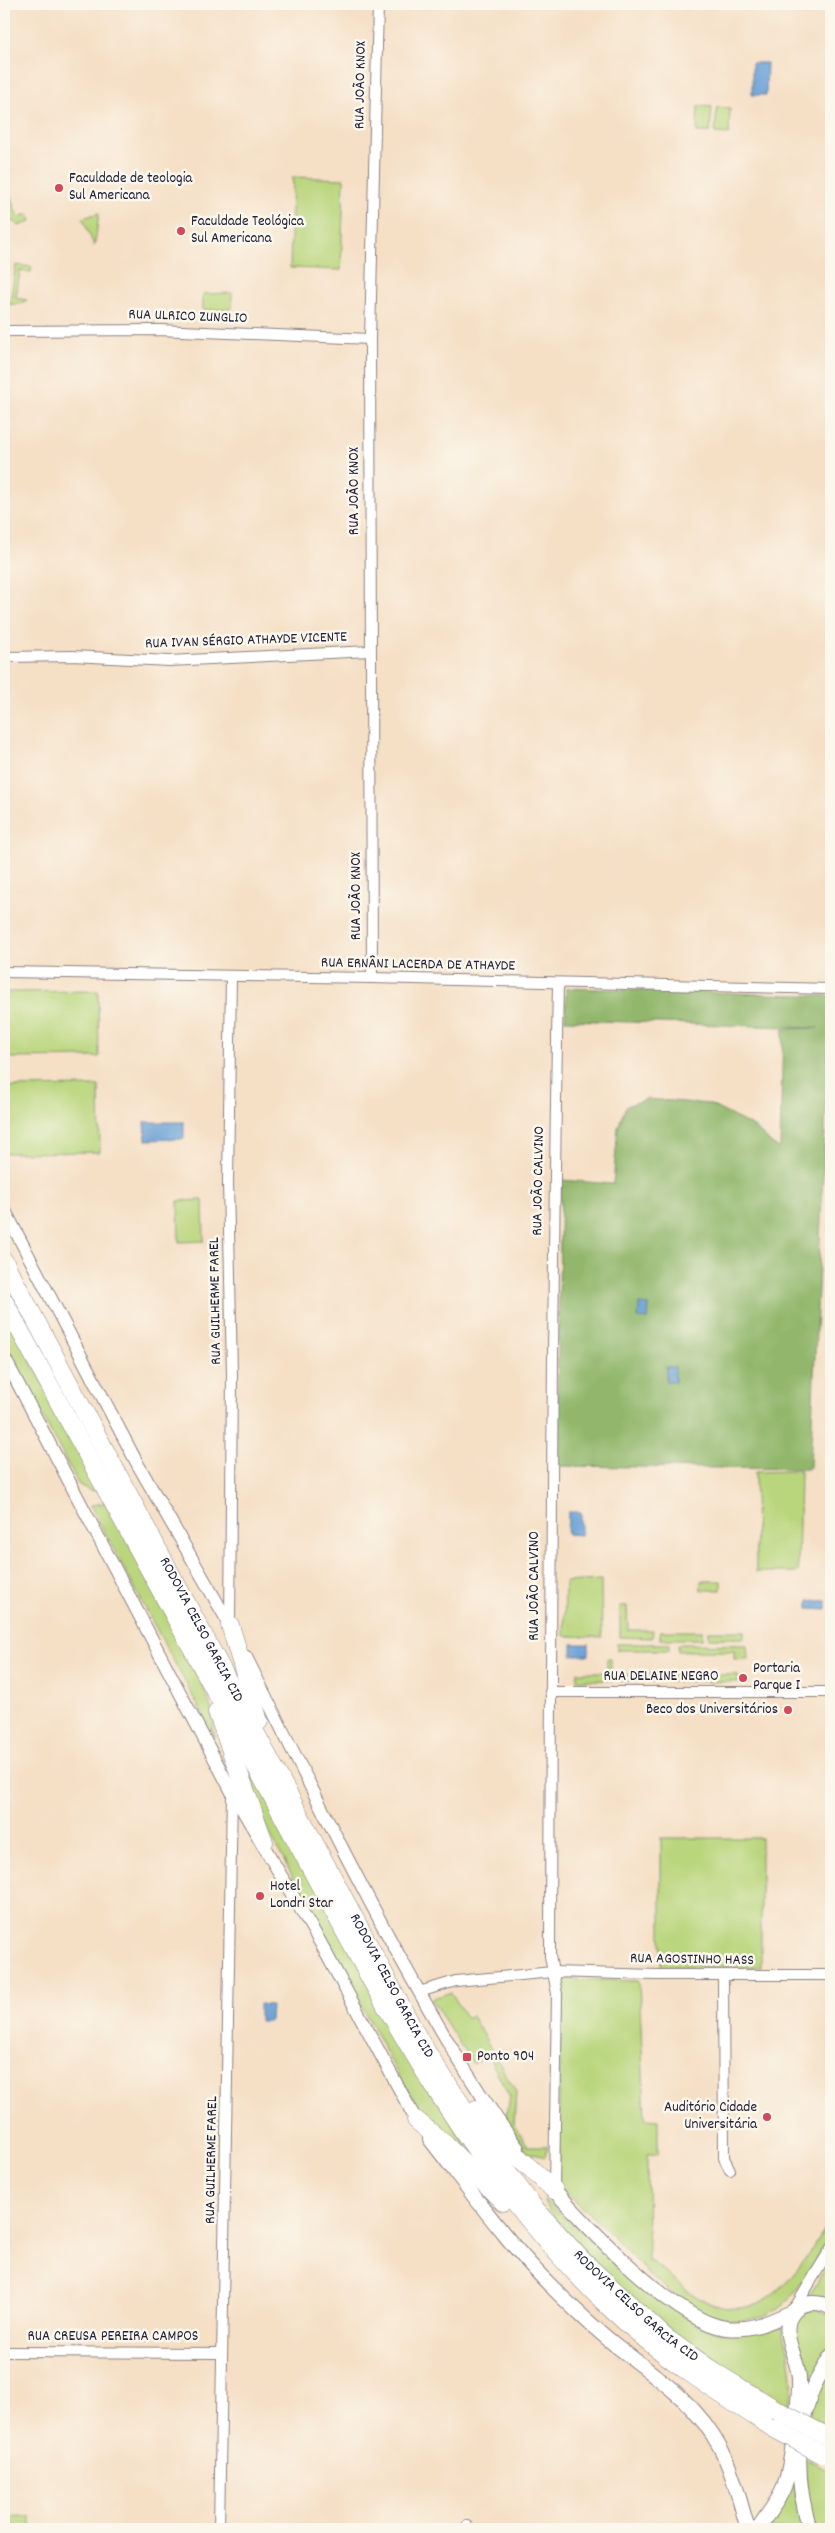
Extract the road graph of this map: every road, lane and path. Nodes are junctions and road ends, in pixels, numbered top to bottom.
1 (378, 4) edge
2 (4, 331) edge
3 (370, 339) junction
4 (370, 651) junction
5 (4, 657) edge
6 (4, 972) edge
7 (231, 977) junction
8 (372, 978) junction
9 (558, 983) junction
10 (831, 989) edge
11 (4, 1209) edge
12 (4, 1261) edge
13 (4, 1300) edge
14 (4, 1356) edge
15 (230, 1625) junction
16 (207, 1676) junction
17 (550, 1692) junction
18 (831, 1692) edge
19 (270, 1757) junction
20 (232, 1792) junction
21 (264, 1842) junction
22 (553, 1972) junction
23 (723, 1975) junction
24 (831, 1975) edge
25 (419, 1992) junction
26 (421, 2043) junction
27 (416, 2120) junction
28 (730, 2170) dead end
29 (554, 2190) junction
30 (831, 2248) edge
31 (556, 2254) junction
32 (831, 2308) edge
33 (792, 2312) junction
34 (4, 2352) edge
35 (222, 2353) junction
36 (831, 2356) edge
37 (830, 2438) edge
38 (826, 2456) edge
39 (220, 2529) edge
40 (748, 2529) edge
41 (758, 2529) edge
42 (810, 2529) edge

1 - 3 street, RUA JOÃO KNOX
2 - 3 street, RUA ULRICO ZUNGLIO
3 - 4 street, RUA JOÃO KNOX
4 - 5 street, RUA IVAN SÉRGIO ATHAYDE VICENTE
4 - 8 street, RUA JOÃO KNOX
6 - 7 street, RUA ERNÂNI LACERDA DE ATHAYDE
7 - 8 street, RUA ERNÂNI LACERDA DE ATHAYDE
7 - 15 street, RUA GUILHERME FAREL
8 - 9 street, RUA ERNÂNI LACERDA DE ATHAYDE
9 - 10 street, RUA ERNÂNI LACERDA DE ATHAYDE
9 - 17 street, RUA JOÃO CALVINO
11 - 15 street, RODOVIA CELSO GARCIA CID
12 - 19 highway, RODOVIA CELSO GARCIA CID
13 - 16 highway, RODOVIA CELSO GARCIA CID
14 - 20 street
15 - 19 highway
15 - 25 street, RODOVIA CELSO GARCIA CID
16 - 21 highway
16 - 31 highway, RODOVIA CELSO GARCIA CID
17 - 18 street, RUA DELAINE NEGRO
17 - 22 street, RUA JOÃO CALVINO
19 - 26 highway, RODOVIA CELSO GARCIA CID
20 - 21 street
20 - 35 street, RUA GUILHERME FAREL
21 - 27 street
22 - 23 street, RUA AGOSTINHO HASS
22 - 25 street, RUA AGOSTINHO HASS
22 - 29 street, RUA JOÃO CALVINO
23 - 24 street, RUA AGOSTINHO HASS
23 - 28 street
25 - 29 street, RODOVIA CELSO GARCIA CID
26 - 29 highway
26 - 37 highway, RODOVIA CELSO GARCIA CID, bridge
27 - 31 highway
27 - 40 main road
29 - 33 main road, RODOVIA CELSO GARCIA CID
30 - 33 street
31 - 38 highway, RODOVIA CELSO GARCIA CID, bridge
32 - 33 main road, RODOVIA CELSO GARCIA CID
33 - 41 main road
34 - 35 street, RUA CREUSA PEREIRA CAMPOS
35 - 39 street, RUA GUILHERME FAREL
36 - 42 main road

